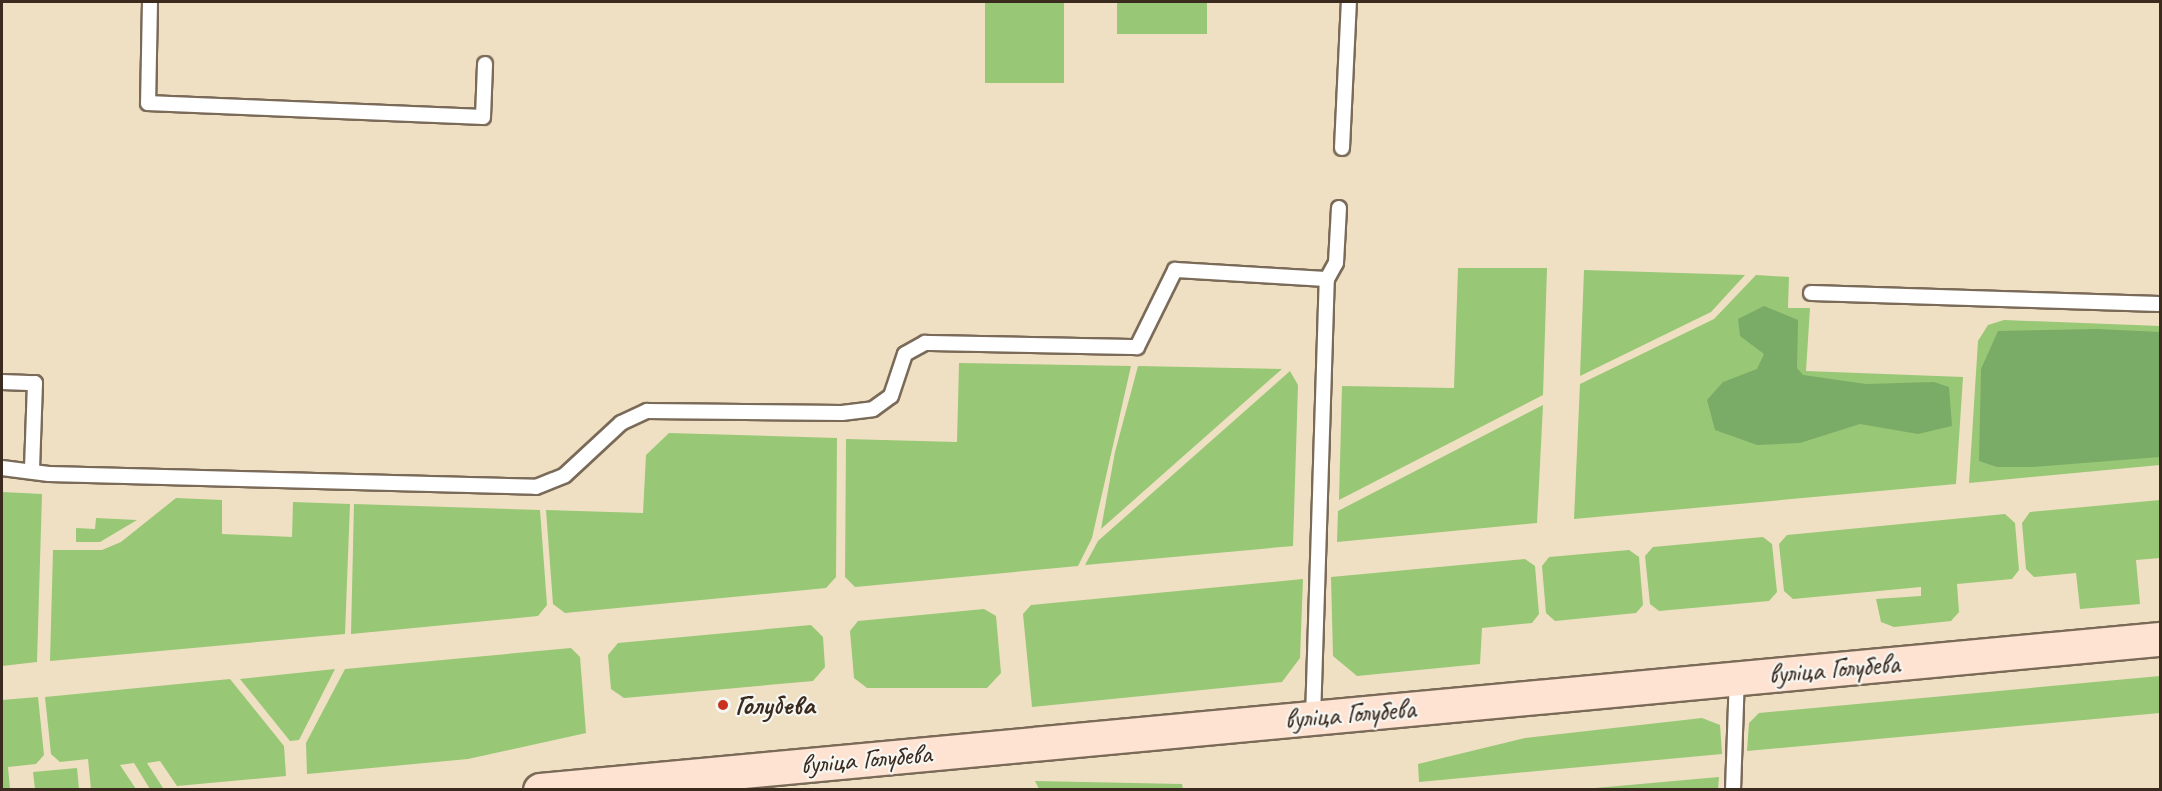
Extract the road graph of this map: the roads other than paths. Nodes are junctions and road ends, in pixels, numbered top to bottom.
1 (150, 2) edge
2 (1349, 2) edge
3 (485, 64) dead end
4 (1342, 148) dead end
5 (1339, 208) dead end
6 (1327, 279) junction
7 (1811, 293) dead end
8 (2160, 304) edge
9 (2, 382) edge
10 (2, 468) edge
11 (33, 469) junction
12 (2160, 639) edge
13 (1737, 678) junction
14 (1313, 718) junction
15 (637, 785) edge
16 (540, 789) edge
17 (1733, 789) edge

1 - 3 lane
2 - 4 lane
5 - 6 lane
6 - 11 lane
6 - 14 lane
7 - 8 lane
9 - 11 lane
10 - 11 lane
12 - 13 main road, вуліца Голубева
13 - 14 main road, вуліца Голубева
13 - 17 lane
14 - 15 main road, вуліца Голубева
15 - 16 main road, вуліца Голубева

